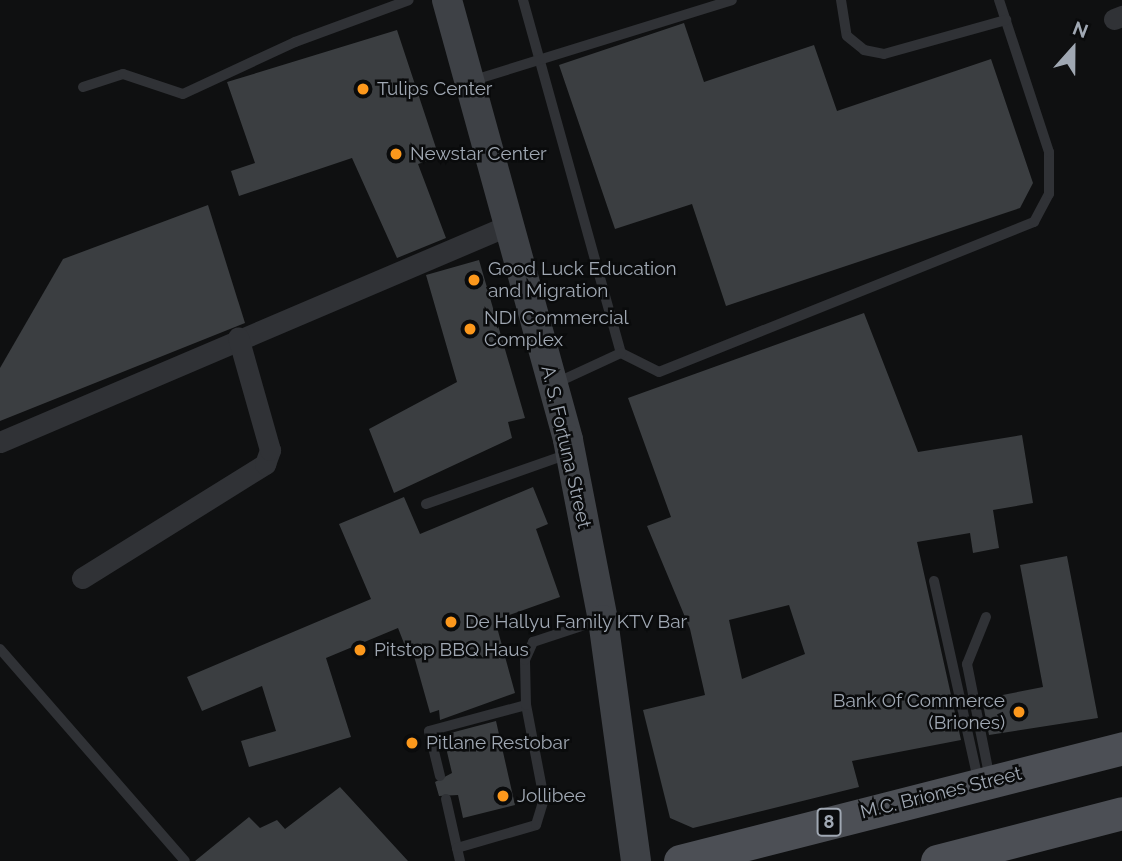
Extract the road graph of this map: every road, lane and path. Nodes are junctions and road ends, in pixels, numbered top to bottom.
1 (409, 0) edge
2 (447, 0) edge
3 (523, 0) edge
4 (841, 0) edge
5 (999, 0) edge
6 (726, 1) edge
7 (1006, 20) junction
8 (540, 63) junction
9 (469, 81) junction
10 (83, 87) dead end
11 (509, 225) junction
12 (238, 337) junction
13 (621, 353) junction
14 (553, 384) junction
15 (0, 442) edge
16 (571, 453) junction
17 (425, 504) dead end
18 (82, 578) dead end
19 (934, 581) dead end
20 (986, 617) dead end
21 (603, 620) junction
22 (0, 649) edge
23 (526, 705) junction
24 (1122, 748) edge
25 (440, 776) dead end
26 (985, 782) junction
27 (446, 799) dead end
28 (1122, 813) edge
29 (457, 848) junction
30 (185, 861) edge
31 (460, 861) edge
32 (636, 861) edge
33 (680, 861) edge
34 (937, 861) edge

1 - 10 lane
2 - 9 main road, A. S. Fortuna Street
3 - 8 lane
4 - 7 lane
5 - 7 lane
6 - 8 lane
7 - 13 lane
8 - 9 lane
8 - 13 lane
9 - 11 main road, A. S. Fortuna Street
11 - 12 street
11 - 14 main road, A. S. Fortuna Street
12 - 15 street
12 - 18 street
13 - 14 lane
14 - 16 main road, A. S. Fortuna Street
16 - 17 lane
16 - 21 main road, A. S. Fortuna Street
19 - 26 lane
20 - 26 lane
21 - 23 lane
21 - 32 main road, A. S. Fortuna Street
22 - 30 lane
23 - 25 lane
23 - 29 lane
24 - 26 main road, M.C. Briones Street / 8
26 - 33 main road, M.C. Briones Street / 8
27 - 29 lane
28 - 34 main road
29 - 31 lane

